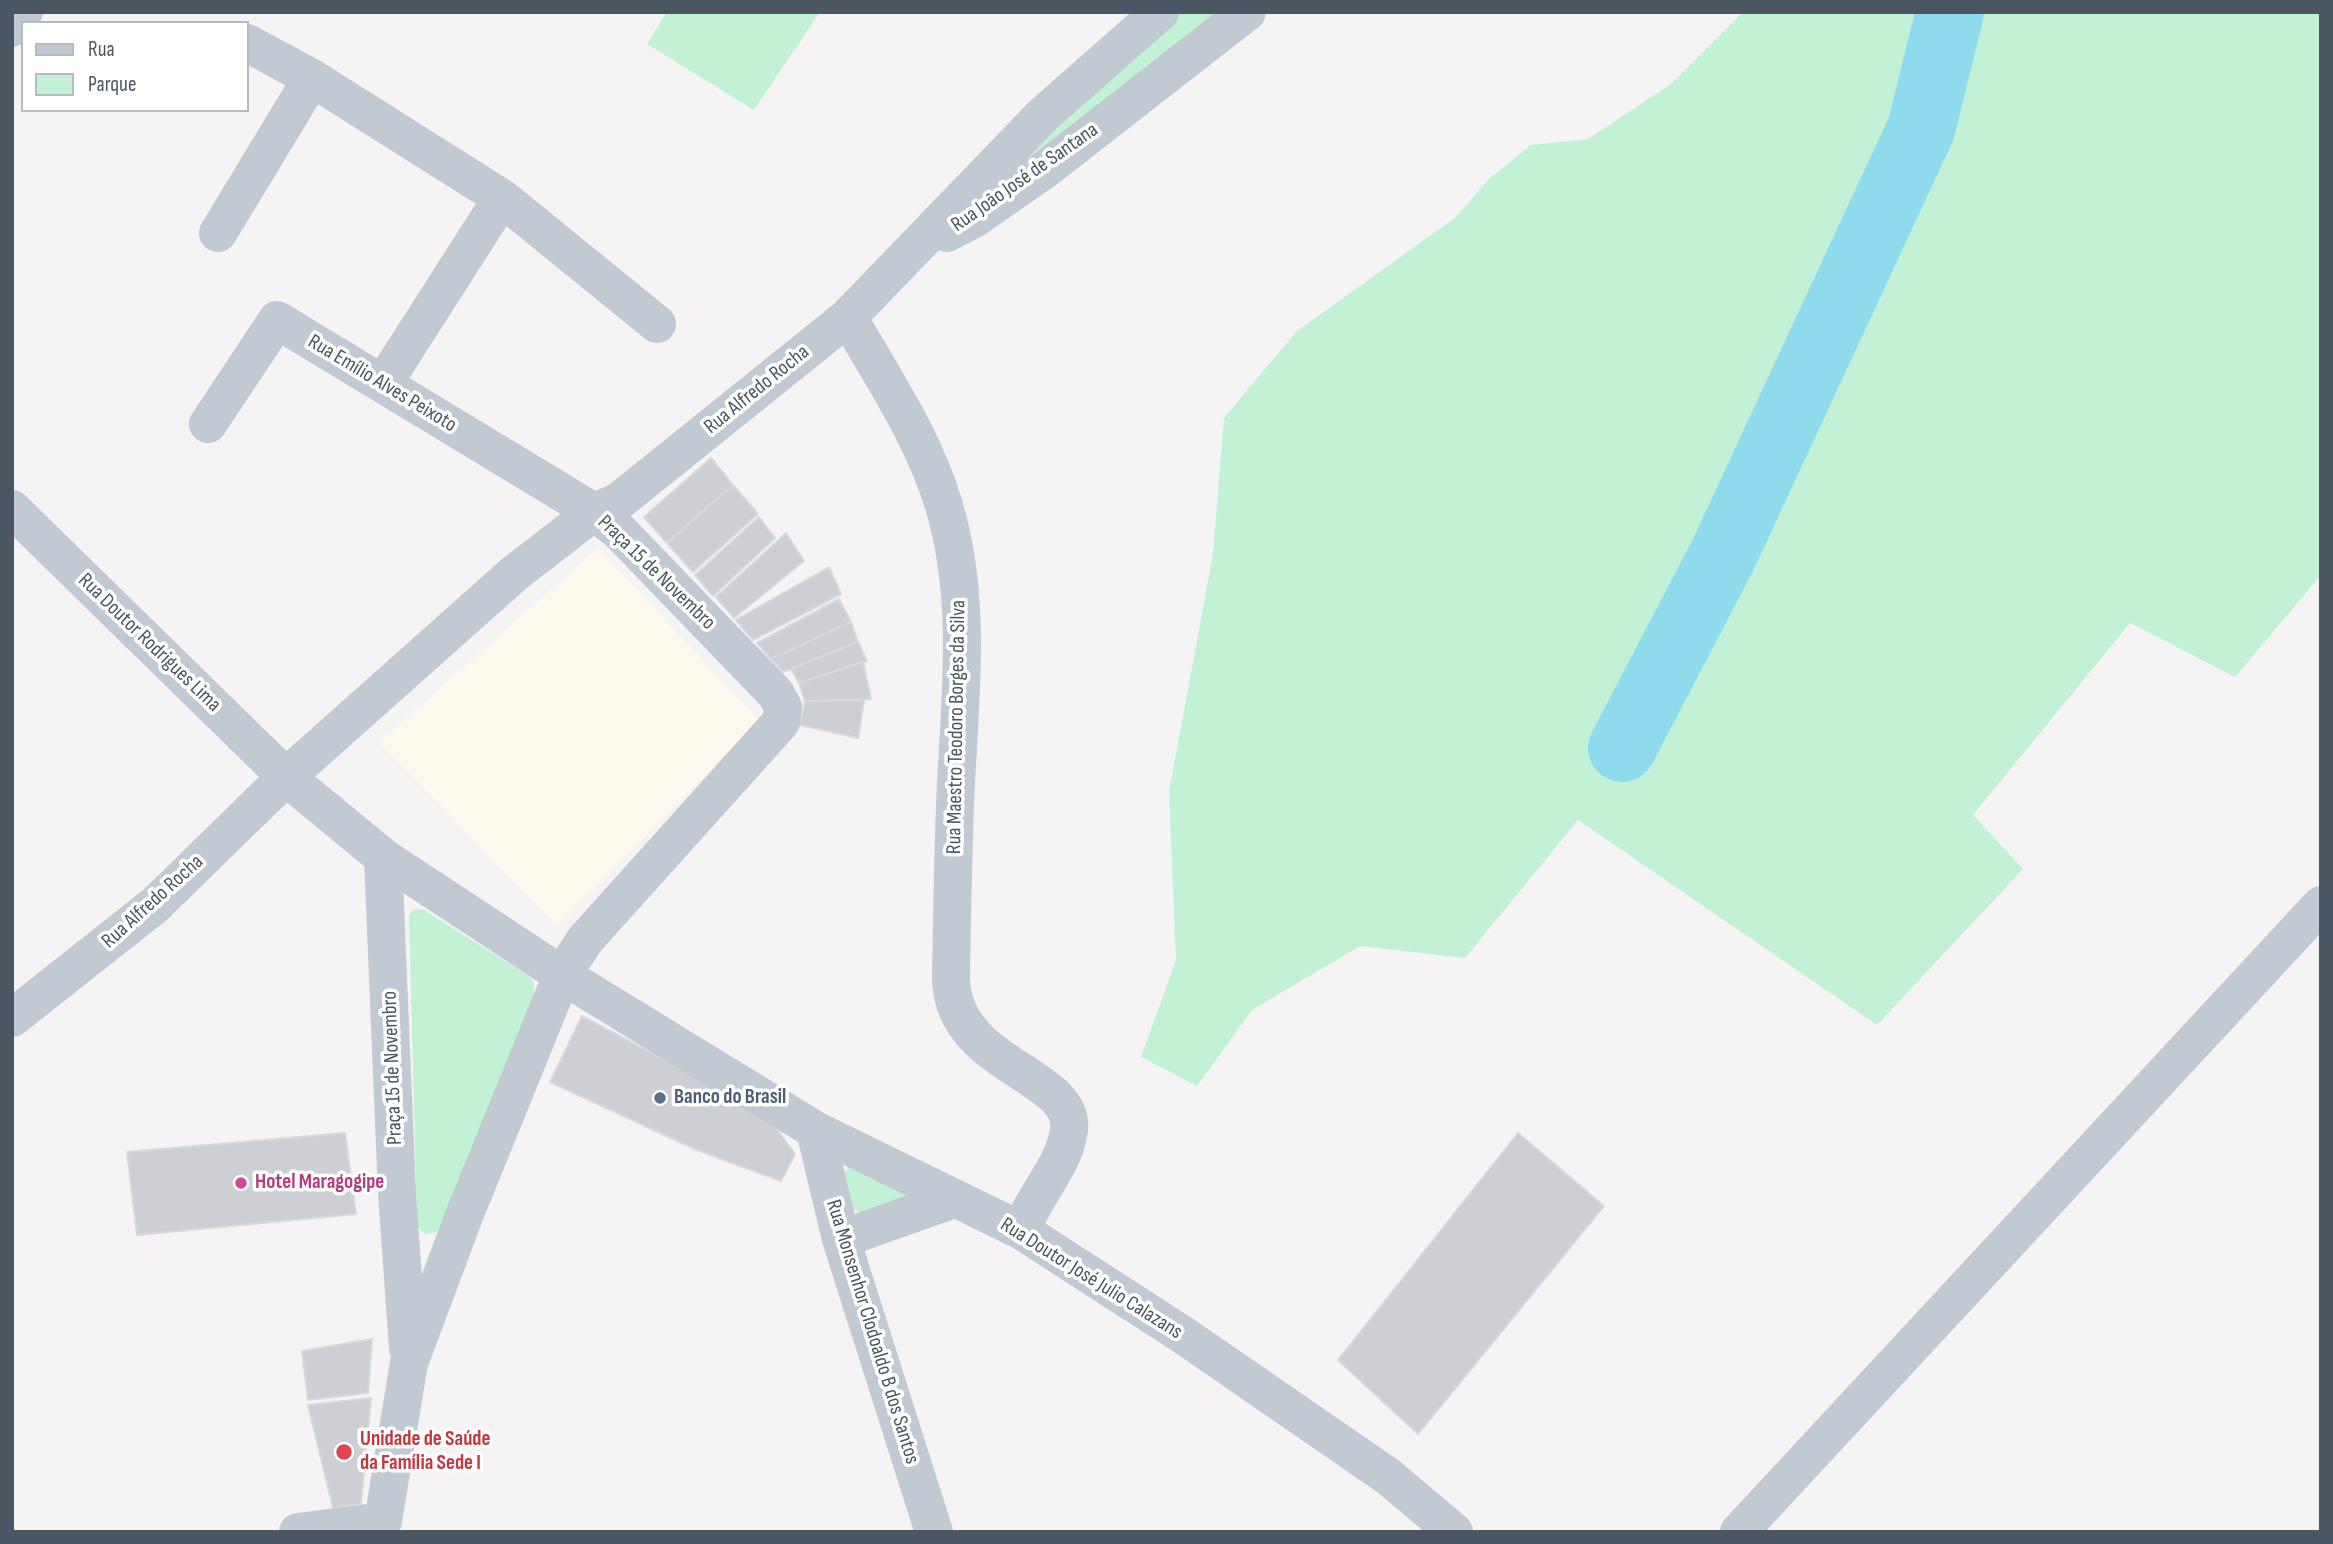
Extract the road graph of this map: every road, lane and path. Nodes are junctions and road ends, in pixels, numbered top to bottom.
1 (24, 12) edge
2 (1160, 12) edge
3 (1247, 12) edge
4 (12, 28) edge
5 (248, 44) edge
6 (312, 78) junction
7 (502, 198) junction
8 (218, 233) dead end
9 (908, 253) junction
10 (848, 317) junction
11 (657, 324) dead end
12 (383, 384) junction
13 (208, 424) dead end
14 (12, 509) edge
15 (594, 512) junction
16 (286, 777) junction
17 (383, 857) junction
18 (2321, 905) edge
19 (562, 975) junction
20 (12, 1018) edge
21 (815, 1130) junction
22 (954, 1199) junction
23 (1022, 1231) junction
24 (841, 1239) junction
25 (409, 1363) junction
26 (389, 1526) edge
27 (298, 1532) edge
28 (934, 1532) edge
29 (1454, 1532) edge
30 (1740, 1532) edge

1 - 4 street
2 - 9 street, Rua João José de Santana
3 - 9 street, Rua João José de Santana
5 - 6 street
6 - 7 street
6 - 8 street
7 - 11 street
7 - 12 street
9 - 10 street, Rua Alfredo Rocha
10 - 15 street, Rua Alfredo Rocha
10 - 23 street, Rua Maestro Teodoro Borges da Silva
12 - 13 street, Rua Emílio Alves Peixoto
12 - 15 street, Rua Emílio Alves Peixoto
14 - 16 street, Rua Doutor Rodrigues Lima
15 - 16 street, Praça 15 de Novembro
15 - 19 street, Praça 15 de Novembro
16 - 17 street
16 - 20 street, Rua Alfredo Rocha
17 - 19 street
17 - 25 street, Praça 15 de Novembro
18 - 30 street
19 - 21 street, Rua Doutor José Julio Calazans
19 - 25 street, Praça 15 de Novembro
21 - 22 street, Rua Doutor José Julio Calazans
21 - 24 street, Rua Monsenhor Clodoaldo B dos Santos
22 - 23 street, Rua Doutor José Julio Calazans
22 - 24 street
23 - 29 street, Rua Doutor José Julio Calazans
24 - 28 street, Rua Monsenhor Clodoaldo B dos Santos
25 - 26 street, Praça 15 de Novembro
26 - 27 street

